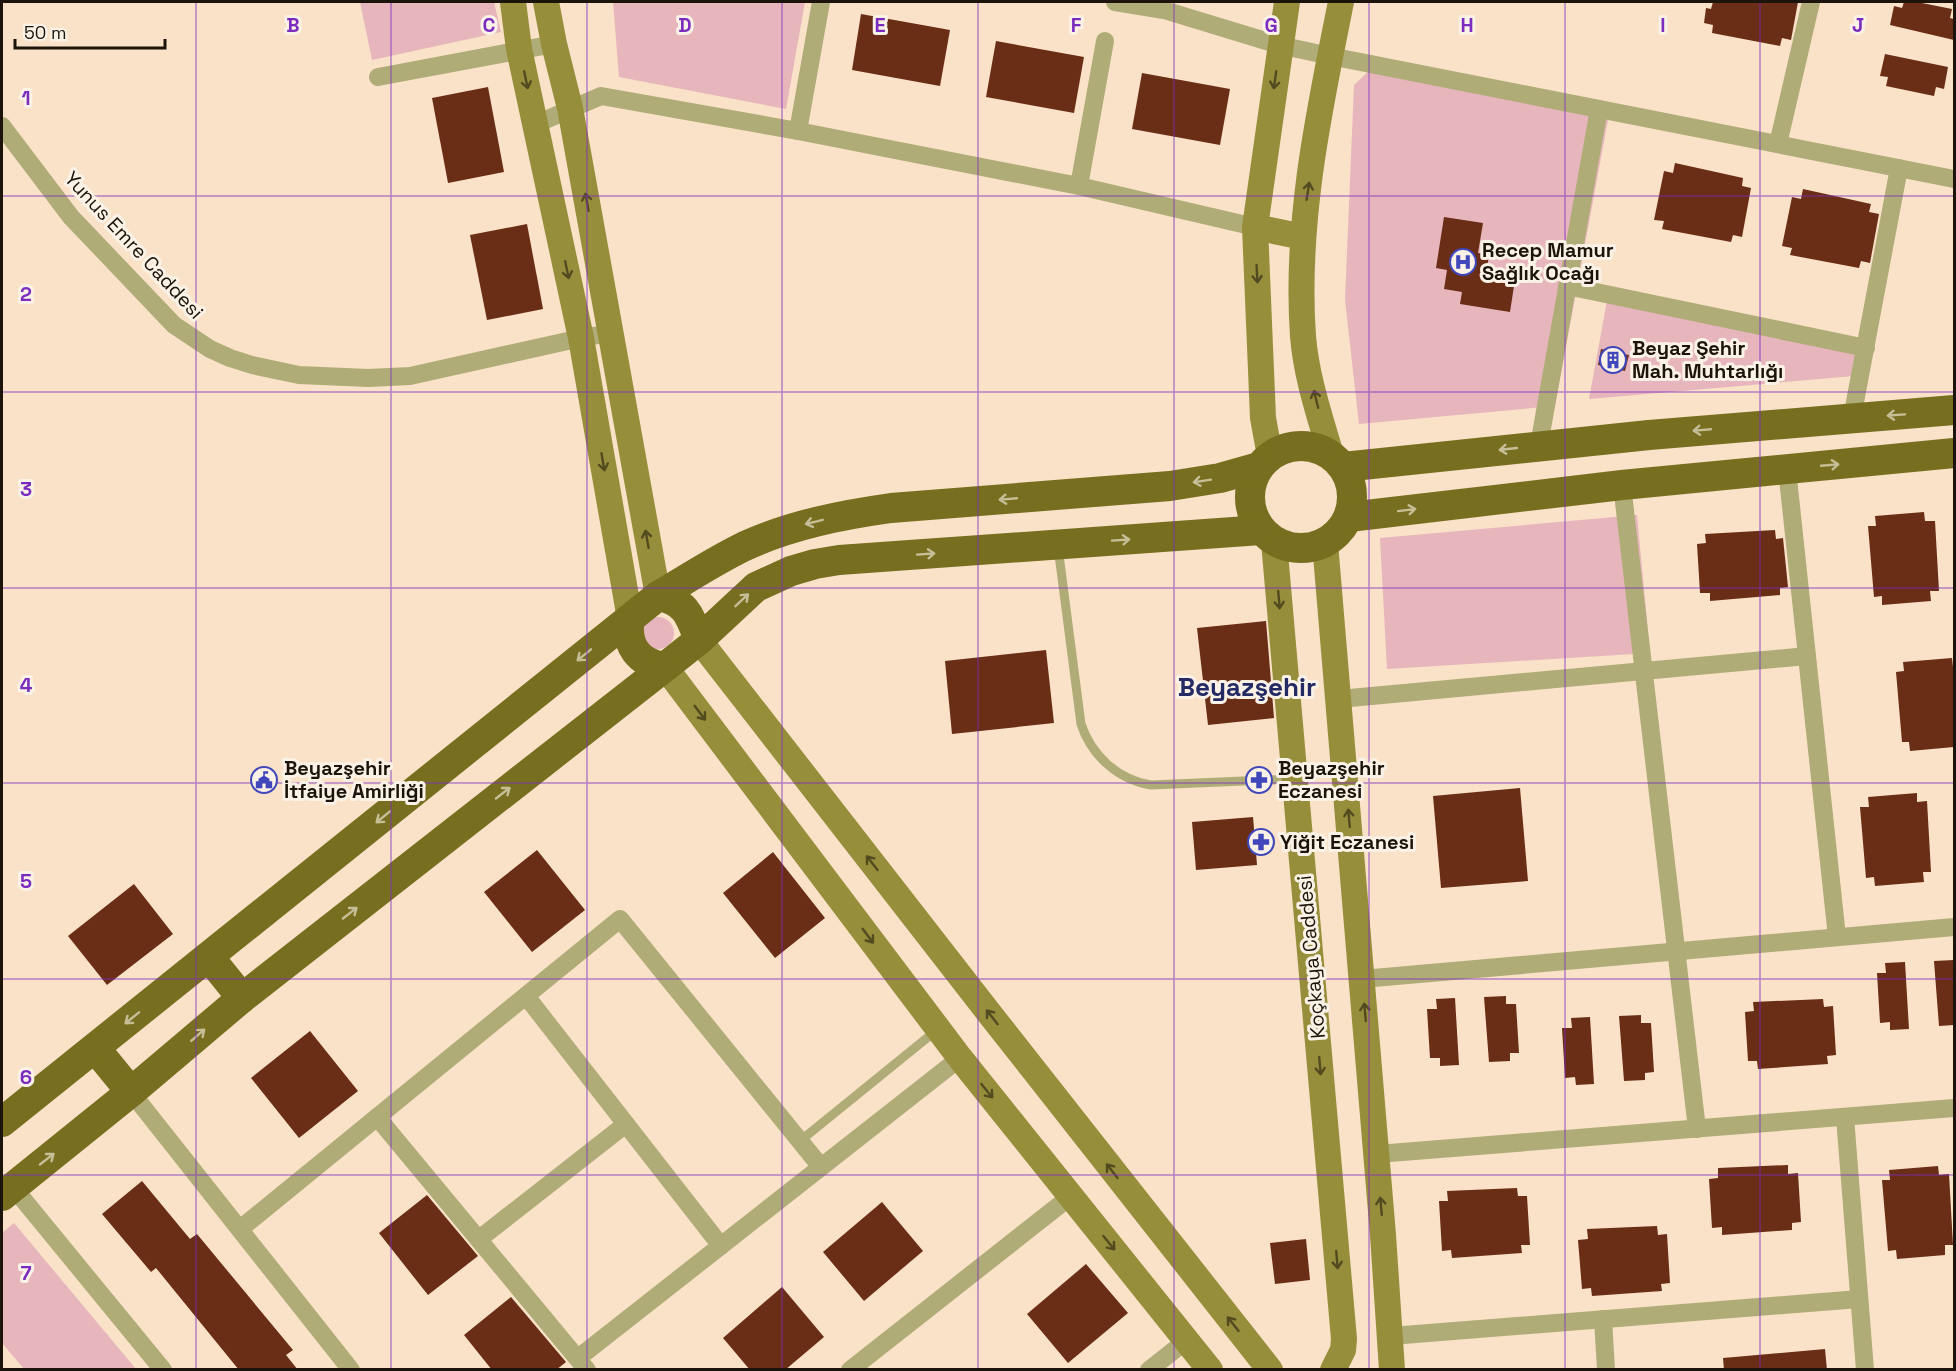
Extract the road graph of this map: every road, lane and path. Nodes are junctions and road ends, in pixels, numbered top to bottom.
1 (513, 2) edge
2 (546, 2) edge
3 (821, 2) edge
4 (1115, 2) edge
5 (1287, 2) edge
6 (1341, 2) edge
7 (1812, 2) edge
8 (1164, 6) edge
9 (1105, 42) dead end
10 (554, 44) junction
11 (1279, 45) junction
12 (519, 49) junction
13 (1330, 56) junction
14 (378, 77) dead end
15 (570, 108) junction
16 (1599, 109) junction
17 (536, 124) junction
18 (2, 126) edge
19 (798, 131) junction
20 (1778, 144) junction
21 (1899, 168) junction
22 (1954, 179) edge
23 (1079, 186) junction
24 (1255, 227) junction
25 (1303, 237) junction
26 (1567, 286) junction
27 (610, 333) junction
28 (581, 338) junction
29 (1866, 348) junction
30 (1954, 410) edge
31 (1852, 418) junction
32 (1539, 445) junction
33 (1954, 453) edge
34 (1337, 461) junction
35 (1264, 462) junction
36 (1787, 469) junction
37 (1622, 485) junction
38 (1348, 517) junction
39 (1268, 536) junction
40 (1325, 543) junction
41 (1058, 545) junction
42 (658, 596) junction
43 (630, 619) junction
44 (699, 640) junction
45 (1807, 656) junction
46 (665, 667) junction
47 (1643, 671) junction
48 (1339, 699) junction
49 (1295, 779) junction
50 (1954, 927) edge
51 (1837, 937) junction
52 (1677, 951) junction
53 (209, 957) junction
54 (1362, 979) junction
55 (526, 996) junction
56 (242, 998) junction
57 (939, 1029) junction
58 (95, 1048) junction
59 (960, 1058) junction
60 (131, 1092) junction
61 (1954, 1108) edge
62 (377, 1117) junction
63 (1845, 1117) junction
64 (2, 1122) edge
65 (626, 1124) junction
66 (1697, 1129) junction
67 (800, 1141) junction
68 (1377, 1154) junction
69 (821, 1167) junction
70 (7, 1191) edge
71 (1071, 1196) junction
72 (240, 1229) junction
73 (479, 1239) junction
74 (722, 1246) junction
75 (1859, 1299) junction
76 (1603, 1319) junction
77 (1390, 1336) junction
78 (1187, 1340) junction
79 (583, 1364) edge
80 (163, 1370) edge
81 (351, 1370) edge
82 (850, 1370) edge
83 (1149, 1370) edge
84 (1210, 1370) edge
85 (1270, 1370) edge
86 (1333, 1370) edge
87 (1392, 1370) edge
88 (1606, 1370) edge
89 (1865, 1370) edge

1 - 12 main road
2 - 10 main road
3 - 19 street
4 - 8 street
5 - 11 main road
6 - 13 main road
7 - 20 street
8 - 11 street
9 - 23 street
10 - 12 street
10 - 15 main road
11 - 13 street
11 -> 24 main road
12 - 14 street
12 -> 17 main road
13 - 16 street
25 -> 13 main road
15 - 17 street
15 - 19 street
27 -> 15 main road
16 - 20 street
16 - 26 street
17 -> 28 main road
18 - 28 street, Yunus Emre Caddesi
19 - 23 street
20 - 21 street
21 - 22 street
21 - 29 street
23 - 24 street
24 - 25 main road
24 -> 35 main road
34 -> 25 main road
26 - 29 street
26 - 32 street
27 - 28 street, Yunus Emre Caddesi
42 -> 27 main road
28 -> 43 main road
29 - 31 street
30 -> 31 highway
31 -> 32 highway
32 -> 34 highway
36 -> 33 highway
34 - 35 highway
34 - 38 highway
35 - 39 highway
35 -> 42 highway
36 - 37 highway
36 - 45 street
38 -> 37 highway
37 - 47 street
38 - 40 highway
39 - 40 highway
41 -> 39 highway
39 -> 49 main road, Koçkaya Caddesi
40 - 48 main road
44 -> 41 highway
41 - 49 lane
42 - 43 highway
42 - 44 highway
43 - 46 highway
43 -> 53 highway
44 - 46 highway
85 -> 44 main road
45 - 47 street
45 - 51 street
56 -> 46 highway
46 -> 57 main road
47 - 48 street
47 - 52 street
54 -> 48 main road
49 -> 86 main road, Koçkaya Caddesi
50 - 51 street
51 - 52 street
52 - 54 street
52 - 66 street
53 - 56 highway
53 -> 58 highway
68 -> 54 main road
55 - 62 street
55 - 65 street
55 - 67 street
60 -> 56 highway
57 - 59 main road
57 - 67 lane
58 - 60 highway
58 - 64 highway
59 - 69 street
59 -> 71 main road
70 -> 60 highway
60 - 72 street
61 - 63 street
62 - 72 street
62 - 73 street
63 - 66 street
63 - 75 street
65 - 73 street
65 - 74 street
66 - 68 street
67 - 69 street
77 -> 68 main road
69 - 74 street
70 - 80 street
71 -> 78 main road
71 - 82 street
72 - 81 street
73 - 79 street
74 - 79 street
75 - 76 street
75 - 89 street
76 - 77 street
76 - 88 street
77 - 87 main road
78 - 83 street
78 - 84 main road

